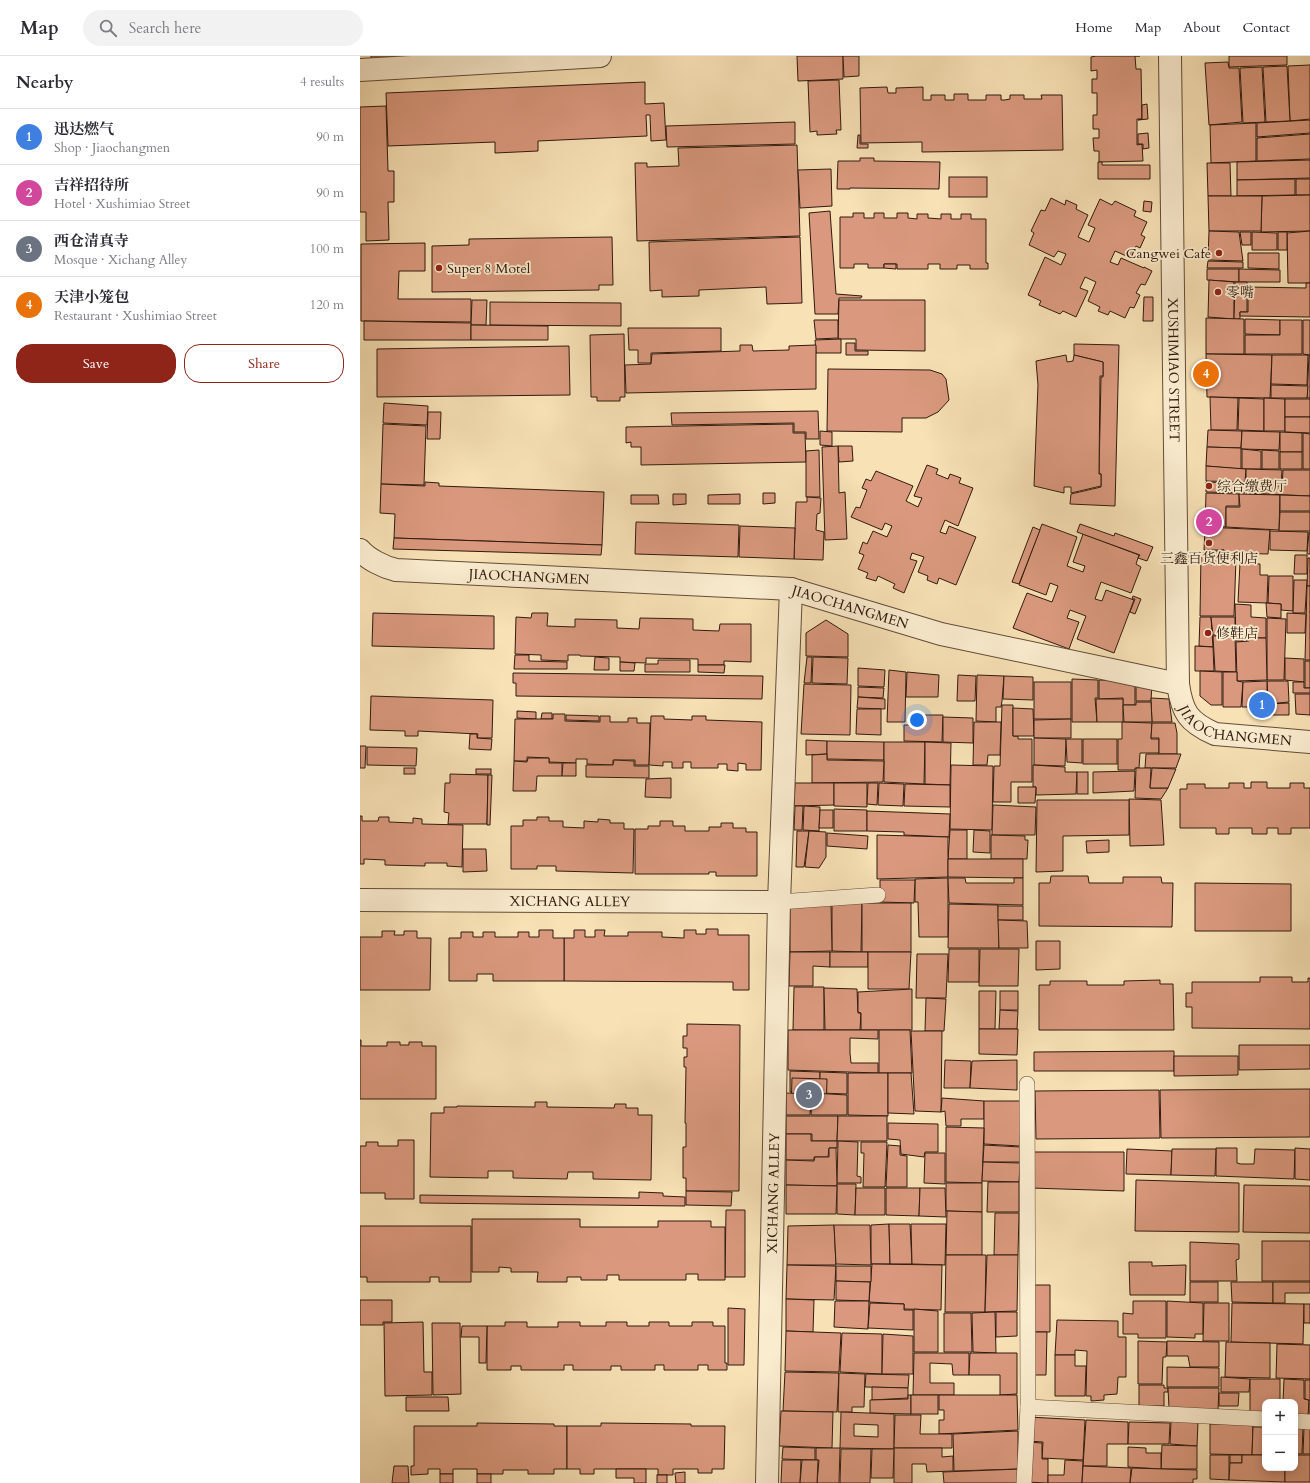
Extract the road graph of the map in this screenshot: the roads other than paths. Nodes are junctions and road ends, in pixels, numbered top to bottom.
1 (600, 56) edge
2 (1170, 56) edge
3 (360, 70) edge
4 (360, 550) edge
5 (791, 589) junction
6 (1178, 684) junction
7 (1310, 742) edge
8 (878, 895) dead end
9 (360, 900) edge
10 (779, 902) junction
11 (1026, 1084) dead end
12 (1028, 1407) junction
13 (1262, 1419) edge
14 (1298, 1421) edge
15 (1310, 1422) edge
16 (767, 1483) edge
17 (1024, 1483) edge

1 - 3 street
2 - 6 street, XUSHIMIAO STREET
4 - 5 street, JIAOCHANGMEN
5 - 6 street, JIAOCHANGMEN
5 - 10 street, XICHANG ALLEY
6 - 7 street, JIAOCHANGMEN
8 - 10 lane
9 - 10 street, XICHANG ALLEY
10 - 16 street, XICHANG ALLEY
11 - 12 lane
12 - 13 lane
12 - 17 lane
14 - 15 lane

